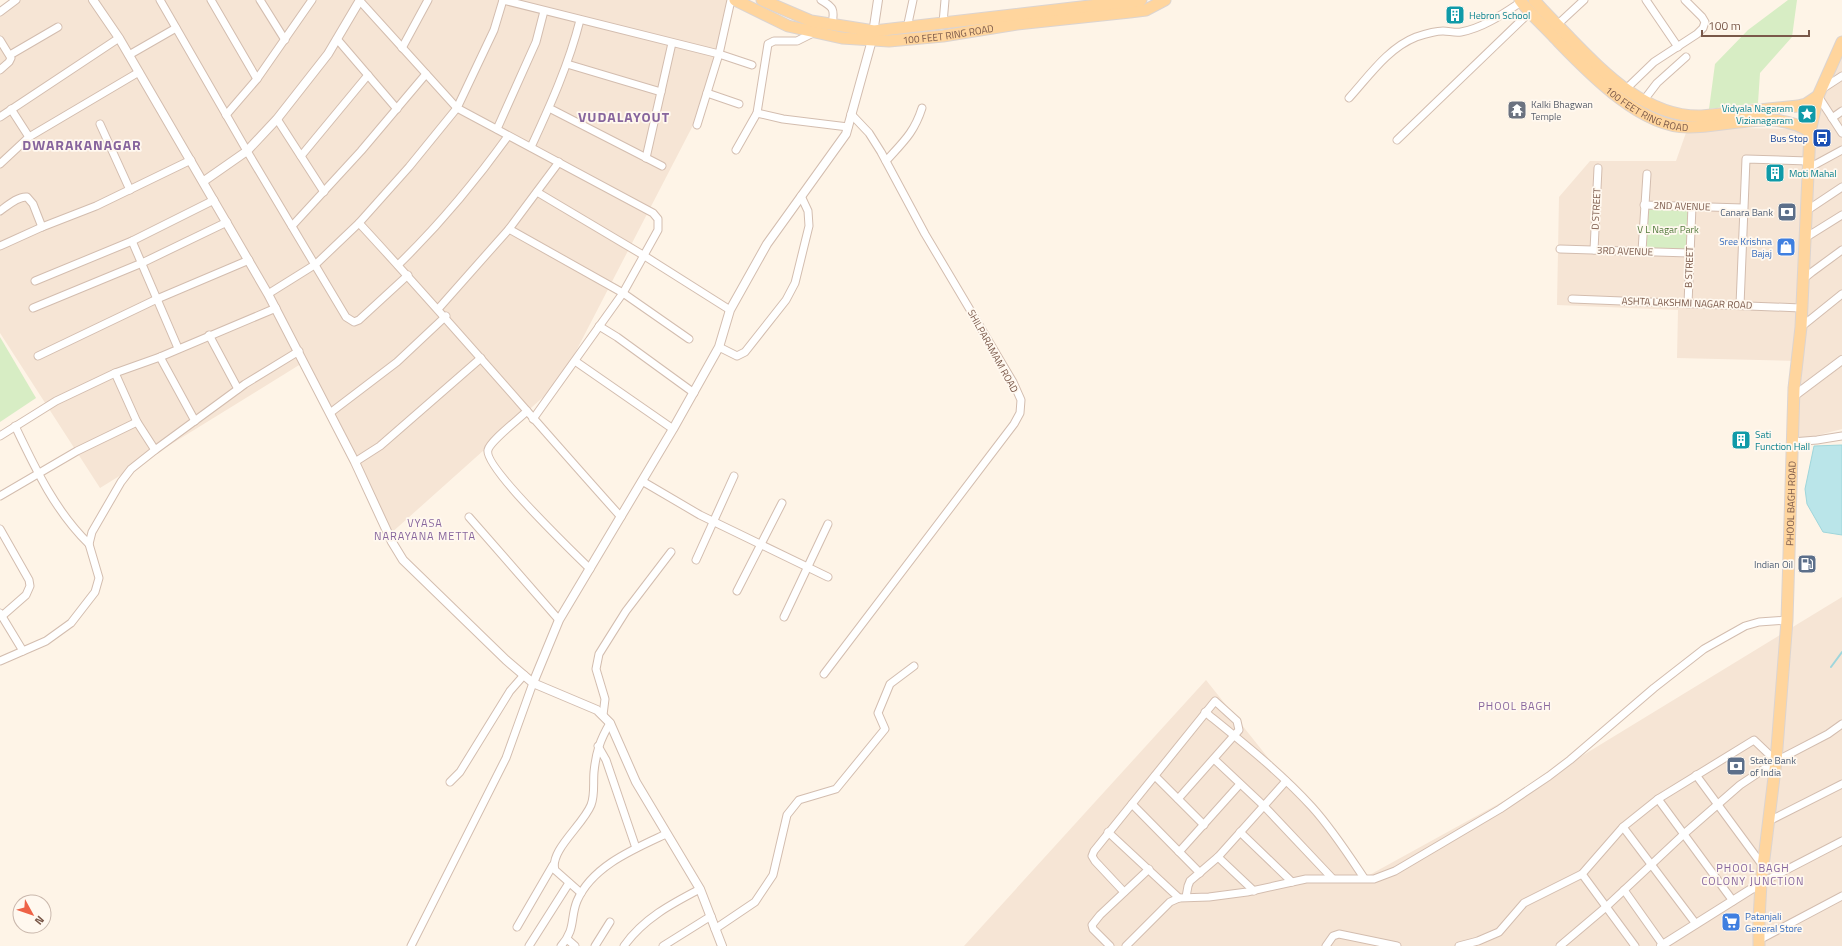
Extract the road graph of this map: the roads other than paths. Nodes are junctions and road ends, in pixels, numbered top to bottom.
1 (16, 0) edge
2 (93, 0) edge
3 (160, 0) edge
4 (211, 0) edge
5 (260, 0) edge
6 (312, 0) edge
7 (360, 0) edge
8 (428, 0) edge
9 (503, 0) edge
10 (731, 0) edge
11 (735, 0) edge
12 (762, 0) edge
13 (821, 0) edge
14 (878, 0) edge
15 (913, 0) edge
16 (945, 0) edge
17 (1141, 0) edge
18 (1165, 0) edge
19 (1534, 0) edge
20 (1584, 0) edge
21 (1646, 0) edge
22 (1685, 0) edge
23 (1520, 1) edge
24 (1089, 3) edge
25 (544, 10) junction
26 (0, 12) edge
27 (1530, 12) junction
28 (580, 20) junction
29 (943, 23) junction
30 (832, 24) junction
31 (1557, 25) junction
32 (58, 27) dead end
33 (176, 28) junction
34 (907, 28) junction
35 (815, 32) junction
36 (873, 35) junction
37 (119, 38) junction
38 (337, 38) junction
39 (0, 40) edge
40 (285, 40) junction
41 (1842, 42) edge
42 (672, 43) junction
43 (1678, 47) junction
44 (402, 48) junction
45 (720, 54) junction
46 (10, 55) junction
47 (129, 55) junction
48 (1686, 57) dead end
49 (567, 64) junction
50 (752, 65) dead end
51 (0, 70) edge
52 (139, 72) junction
53 (426, 74) junction
54 (368, 75) junction
55 (1842, 76) edge
56 (257, 79) junction
57 (1626, 90) junction
58 (661, 92) junction
59 (707, 93) junction
60 (1820, 93) junction
61 (1349, 98) dead end
62 (1644, 100) junction
63 (740, 104) dead end
64 (457, 108) junction
65 (549, 108) junction
66 (922, 108) dead end
67 (397, 109) junction
68 (11, 110) junction
69 (1842, 111) edge
70 (757, 113) junction
71 (851, 114) junction
72 (226, 115) junction
73 (0, 117) edge
74 (1832, 118) junction
75 (277, 119) junction
76 (100, 124) dead end
77 (697, 124) dead end
78 (848, 127) junction
79 (497, 129) junction
80 (1810, 132) junction
81 (1842, 133) edge
82 (508, 136) junction
83 (29, 137) junction
84 (1397, 140) dead end
85 (530, 147) junction
86 (736, 150) dead end
87 (1842, 150) edge
88 (247, 151) junction
89 (301, 156) junction
90 (646, 158) junction
91 (191, 160) junction
92 (886, 161) junction
93 (559, 162) junction
94 (0, 164) edge
95 (1808, 165) junction
96 (662, 166) dead end
97 (1598, 168) dead end
98 (1647, 174) dead end
99 (204, 181) junction
100 (1842, 187) edge
101 (130, 190) junction
102 (324, 192) junction
103 (536, 192) junction
104 (801, 196) junction
105 (214, 200) junction
106 (1644, 205) junction
107 (1692, 206) junction
108 (1743, 208) junction
109 (0, 209) edge
110 (1806, 211) junction
111 (1842, 215) edge
112 (227, 222) junction
113 (359, 223) junction
114 (292, 226) junction
115 (42, 227) junction
116 (509, 229) junction
117 (1805, 238) junction
118 (132, 241) junction
119 (0, 246) edge
120 (1560, 249) dead end
121 (1594, 250) junction
122 (1842, 250) edge
123 (1642, 251) junction
124 (1689, 253) junction
125 (643, 255) junction
126 (249, 260) junction
127 (142, 263) junction
128 (316, 264) junction
129 (398, 265) junction
130 (408, 275) junction
131 (35, 281) dead end
132 (1802, 281) junction
133 (623, 293) junction
134 (268, 294) junction
135 (1842, 294) edge
136 (158, 299) junction
137 (1572, 299) dead end
138 (1688, 304) junction
139 (1740, 305) junction
140 (33, 308) dead end
141 (276, 308) junction
142 (438, 308) junction
143 (1801, 308) junction
144 (730, 310) junction
145 (446, 316) junction
146 (599, 326) junction
147 (1801, 327) junction
148 (208, 335) junction
149 (689, 338) dead end
150 (719, 347) junction
151 (178, 348) junction
152 (299, 351) junction
153 (38, 356) dead end
154 (160, 356) junction
155 (482, 358) junction
156 (1842, 360) edge
157 (574, 361) junction
158 (115, 372) junction
159 (238, 389) junction
160 (694, 392) junction
161 (1794, 396) junction
162 (527, 411) junction
163 (330, 413) junction
164 (534, 419) junction
165 (195, 421) junction
166 (137, 422) junction
167 (15, 426) junction
168 (673, 429) junction
169 (0, 436) edge
170 (1842, 436) edge
171 (1792, 442) junction
172 (155, 450) junction
173 (355, 462) junction
174 (38, 474) junction
175 (734, 476) dead end
176 (642, 481) junction
177 (0, 496) edge
178 (782, 503) dead end
179 (469, 517) dead end
180 (621, 517) junction
181 (712, 521) junction
182 (828, 524) dead end
183 (0, 529) edge
184 (89, 544) junction
185 (759, 544) junction
186 (671, 552) dead end
187 (696, 560) dead end
188 (807, 567) junction
189 (590, 569) junction
190 (828, 577) dead end
191 (737, 591) dead end
192 (1, 615) edge
193 (784, 617) dead end
194 (559, 620) junction
195 (1787, 620) junction
196 (23, 651) junction
197 (0, 661) edge
198 (914, 666) dead end
199 (824, 674) dead end
200 (524, 675) junction
201 (533, 683) junction
202 (1205, 712) junction
203 (603, 715) junction
204 (610, 723) junction
205 (1842, 724) edge
206 (1234, 735) junction
207 (598, 746) junction
208 (1214, 759) junction
209 (1776, 761) junction
210 (1696, 775) junction
211 (1155, 776) junction
212 (1286, 781) junction
213 (450, 782) dead end
214 (1240, 784) junction
215 (1842, 784) edge
216 (1178, 799) junction
217 (1658, 799) junction
218 (1132, 804) junction
219 (1718, 804) junction
220 (1263, 805) junction
221 (1769, 821) junction
222 (1204, 825) junction
223 (1623, 827) junction
224 (1108, 832) junction
225 (1240, 832) junction
226 (666, 834) junction
227 (1685, 834) junction
228 (1842, 841) edge
229 (636, 848) junction
230 (1179, 852) junction
231 (1218, 857) junction
232 (553, 865) junction
233 (1651, 865) junction
234 (1763, 866) junction
235 (1148, 870) junction
236 (1200, 874) junction
237 (1582, 874) junction
238 (1332, 878) junction
239 (1364, 878) junction
240 (1292, 882) junction
241 (569, 883) junction
242 (1761, 883) junction
243 (700, 889) junction
244 (1254, 890) junction
245 (1624, 890) junction
246 (1124, 892) junction
247 (581, 893) junction
248 (1842, 896) edge
249 (1183, 897) junction
250 (1733, 901) junction
251 (1606, 907) junction
252 (711, 916) junction
253 (610, 922) dead end
254 (1696, 924) junction
255 (517, 927) dead end
256 (715, 929) junction
257 (567, 939) junction
258 (1759, 943) edge
259 (1662, 945) edge
260 (411, 946) edge
261 (529, 946) edge
262 (561, 946) edge
263 (576, 946) edge
264 (595, 946) edge
265 (624, 946) edge
266 (663, 946) edge
267 (722, 946) edge
268 (1110, 946) edge
269 (1126, 946) edge
270 (1326, 946) edge
271 (1397, 946) edge
272 (1458, 946) edge
273 (1560, 946) edge
274 (1635, 946) edge

1 - 26 street
2 - 37 street
3 - 33 street
4 - 56 street
5 - 40 street
6 - 40 street
7 - 38 street
7 - 44 street
8 - 44 street
9 - 25 street
9 - 64 street
10 - 45 street
11 - 35 main road, 100 FEET RING ROAD
12 - 30 main road, 100 FEET RING ROAD
13 - 30 street
14 - 36 street
15 - 34 street
16 - 29 street
17 - 24 main road, 100 FEET RING ROAD
18 - 36 main road, 100 FEET RING ROAD
19 - 31 main road, 100 FEET RING ROAD
20 - 31 street
21 - 43 street
22 - 43 street
23 - 27 main road, 100 FEET RING ROAD
23 - 61 street
24 - 29 main road, 100 FEET RING ROAD
25 - 28 street
25 - 79 street
27 - 80 main road, 100 FEET RING ROAD
27 - 84 street
28 - 42 street
28 - 49 street
29 - 34 main road, 100 FEET RING ROAD
30 - 36 main road, 100 FEET RING ROAD
31 - 57 main road, 100 FEET RING ROAD
32 - 46 street
33 - 47 street
33 - 72 street
34 - 36 main road, 100 FEET RING ROAD
35 - 36 main road, 100 FEET RING ROAD
35 - 70 street
36 - 71 street
37 - 47 street
37 - 68 street
38 - 54 street
38 - 75 street
39 - 46 street
40 - 56 street
41 - 60 main road, PHOOL BAGH ROAD
42 - 45 street
42 - 58 street
43 - 57 street
44 - 53 street
45 - 50 street
45 - 59 street
46 - 51 street
47 - 52 street
48 - 62 street
49 - 58 street
49 - 65 street
52 - 83 street
52 - 91 street
53 - 64 street
53 - 67 street
54 - 67 street
54 - 89 street
55 - 60 street
56 - 72 street
57 - 62 main road, 100 FEET RING ROAD
58 - 90 street
59 - 63 street
59 - 77 street
60 - 62 main road, 100 FEET RING ROAD
60 - 74 street
60 - 80 main road, PHOOL BAGH ROAD
64 - 79 street
64 - 113 street
65 - 85 street
65 - 90 street
66 - 92 street
67 - 102 street
68 - 73 street
68 - 83 street
69 - 74 street
70 - 78 street
70 - 86 street
71 - 78 street
71 - 92 street, SHILPARAMAM ROAD
72 - 88 street
74 - 81 street
75 - 88 street
75 - 89 street
76 - 101 street
78 - 104 street
79 - 82 street
80 - 95 main road, PHOOL BAGH ROAD
82 - 85 street
82 - 129 street
83 - 94 street
85 - 93 street
87 - 95 street
88 - 99 street
88 - 114 street
89 - 102 street
90 - 96 street
91 - 99 street
91 - 101 street
92 - 199 street, SHILPARAMAM ROAD
93 - 103 street
93 - 125 street
95 - 108 street
95 - 110 main road, PHOOL BAGH ROAD
97 - 121 street, D STREET
98 - 106 street
99 - 105 street
100 - 110 street
101 - 115 street
102 - 114 street
103 - 116 street
103 - 125 street
104 - 144 street
104 - 150 street
105 - 112 street
105 - 118 street
106 - 107 street, 2ND AVENUE
106 - 123 street
107 - 108 street, 2ND AVENUE
107 - 124 street, B STREET
108 - 139 street
109 - 115 street
110 - 117 main road, PHOOL BAGH ROAD
111 - 117 street
112 - 126 street
112 - 127 street
113 - 128 street
113 - 129 street
114 - 128 street
115 - 119 street
116 - 133 street
116 - 142 street
117 - 132 main road, PHOOL BAGH ROAD
118 - 127 street
118 - 131 street
120 - 121 street, 3RD AVENUE
121 - 123 street, 3RD AVENUE
122 - 132 street
123 - 124 street, 3RD AVENUE
124 - 138 street, B STREET
125 - 133 street
125 - 144 street
126 - 134 street
126 - 136 street
127 - 136 street
127 - 140 street
128 - 130 street
128 - 134 street
129 - 130 street
130 - 142 street
132 - 143 main road, PHOOL BAGH ROAD
133 - 146 street
133 - 149 street
134 - 141 street
135 - 147 street
136 - 151 street
136 - 153 street
137 - 138 street, ASHTA LAKSHMI NAGAR ROAD
138 - 139 street, ASHTA LAKSHMI NAGAR ROAD
139 - 143 street, ASHTA LAKSHMI NAGAR ROAD
141 - 148 street
141 - 152 street
142 - 145 street
143 - 147 main road, PHOOL BAGH ROAD
144 - 150 street
145 - 155 street
145 - 163 street
146 - 157 street
146 - 160 street
147 - 161 main road, PHOOL BAGH ROAD
148 - 151 street
148 - 159 street
150 - 160 street
151 - 154 street
152 - 159 street
152 - 163 street
154 - 158 street
154 - 165 street
155 - 162 street
155 - 173 street
156 - 161 street
157 - 164 street
157 - 168 street
158 - 166 street
158 - 167 street
159 - 165 street
160 - 168 street
161 - 171 main road, PHOOL BAGH ROAD
162 - 164 street
162 - 189 street
163 - 173 street
164 - 180 street
165 - 172 street
166 - 172 street
166 - 174 street
167 - 169 street
167 - 174 street
168 - 176 street
170 - 171 street
171 - 195 main road, PHOOL BAGH ROAD
172 - 184 street
173 - 200 street
174 - 177 street
174 - 184 street
175 - 181 street
176 - 180 street
176 - 181 street
178 - 185 street
179 - 194 street
180 - 189 street
181 - 185 street
181 - 187 street
182 - 188 street
183 - 192 street
184 - 196 street
185 - 188 street
185 - 191 street
186 - 203 street
188 - 190 street
188 - 193 street
189 - 194 street
192 - 196 street
194 - 201 street
195 - 209 main road, PHOOL BAGH ROAD
195 - 239 street
196 - 197 street
198 - 256 street
200 - 201 street
200 - 213 street
201 - 203 street
201 - 260 street
202 - 206 street
202 - 206 street
202 - 211 street
203 - 204 street
204 - 207 street
204 - 226 street
205 - 209 street
206 - 208 street
206 - 212 street
207 - 229 street
207 - 232 street
208 - 214 street
208 - 216 street
209 - 210 street
209 - 219 street
209 - 221 main road, PHOOL BAGH ROAD
210 - 217 street
210 - 219 street
211 - 216 street
211 - 218 street
212 - 220 street
212 - 239 street
214 - 220 street
214 - 222 street
215 - 221 street
216 - 222 street
217 - 223 street
217 - 227 street
218 - 224 street
218 - 230 street
219 - 227 street
219 - 234 street
220 - 225 street
220 - 238 street
221 - 234 main road, PHOOL BAGH ROAD
222 - 230 street
223 - 233 street
223 - 237 street
224 - 235 street
224 - 246 street
225 - 231 street
225 - 240 street
226 - 229 street
226 - 243 street
227 - 233 street
227 - 250 street
228 - 242 street
229 - 247 street
230 - 236 street
231 - 236 street
231 - 244 street
232 - 241 street
232 - 255 street
233 - 245 street
233 - 254 street
234 - 242 main road, PHOOL BAGH ROAD
235 - 246 street
235 - 249 street
236 - 249 street
237 - 251 street
237 - 272 street
238 - 239 street
238 - 240 street
240 - 244 street
241 - 247 street
241 - 261 street
242 - 250 street
242 - 258 main road, PHOOL BAGH ROAD
243 - 252 street
243 - 265 street
244 - 249 street
245 - 251 street
245 - 259 street
246 - 268 street
247 - 257 street
248 - 258 street
249 - 269 street
250 - 254 street
251 - 273 street
251 - 274 street
252 - 256 street
252 - 266 street
253 - 264 street
254 - 259 street
256 - 267 street
257 - 262 street
257 - 263 street
270 - 271 street

